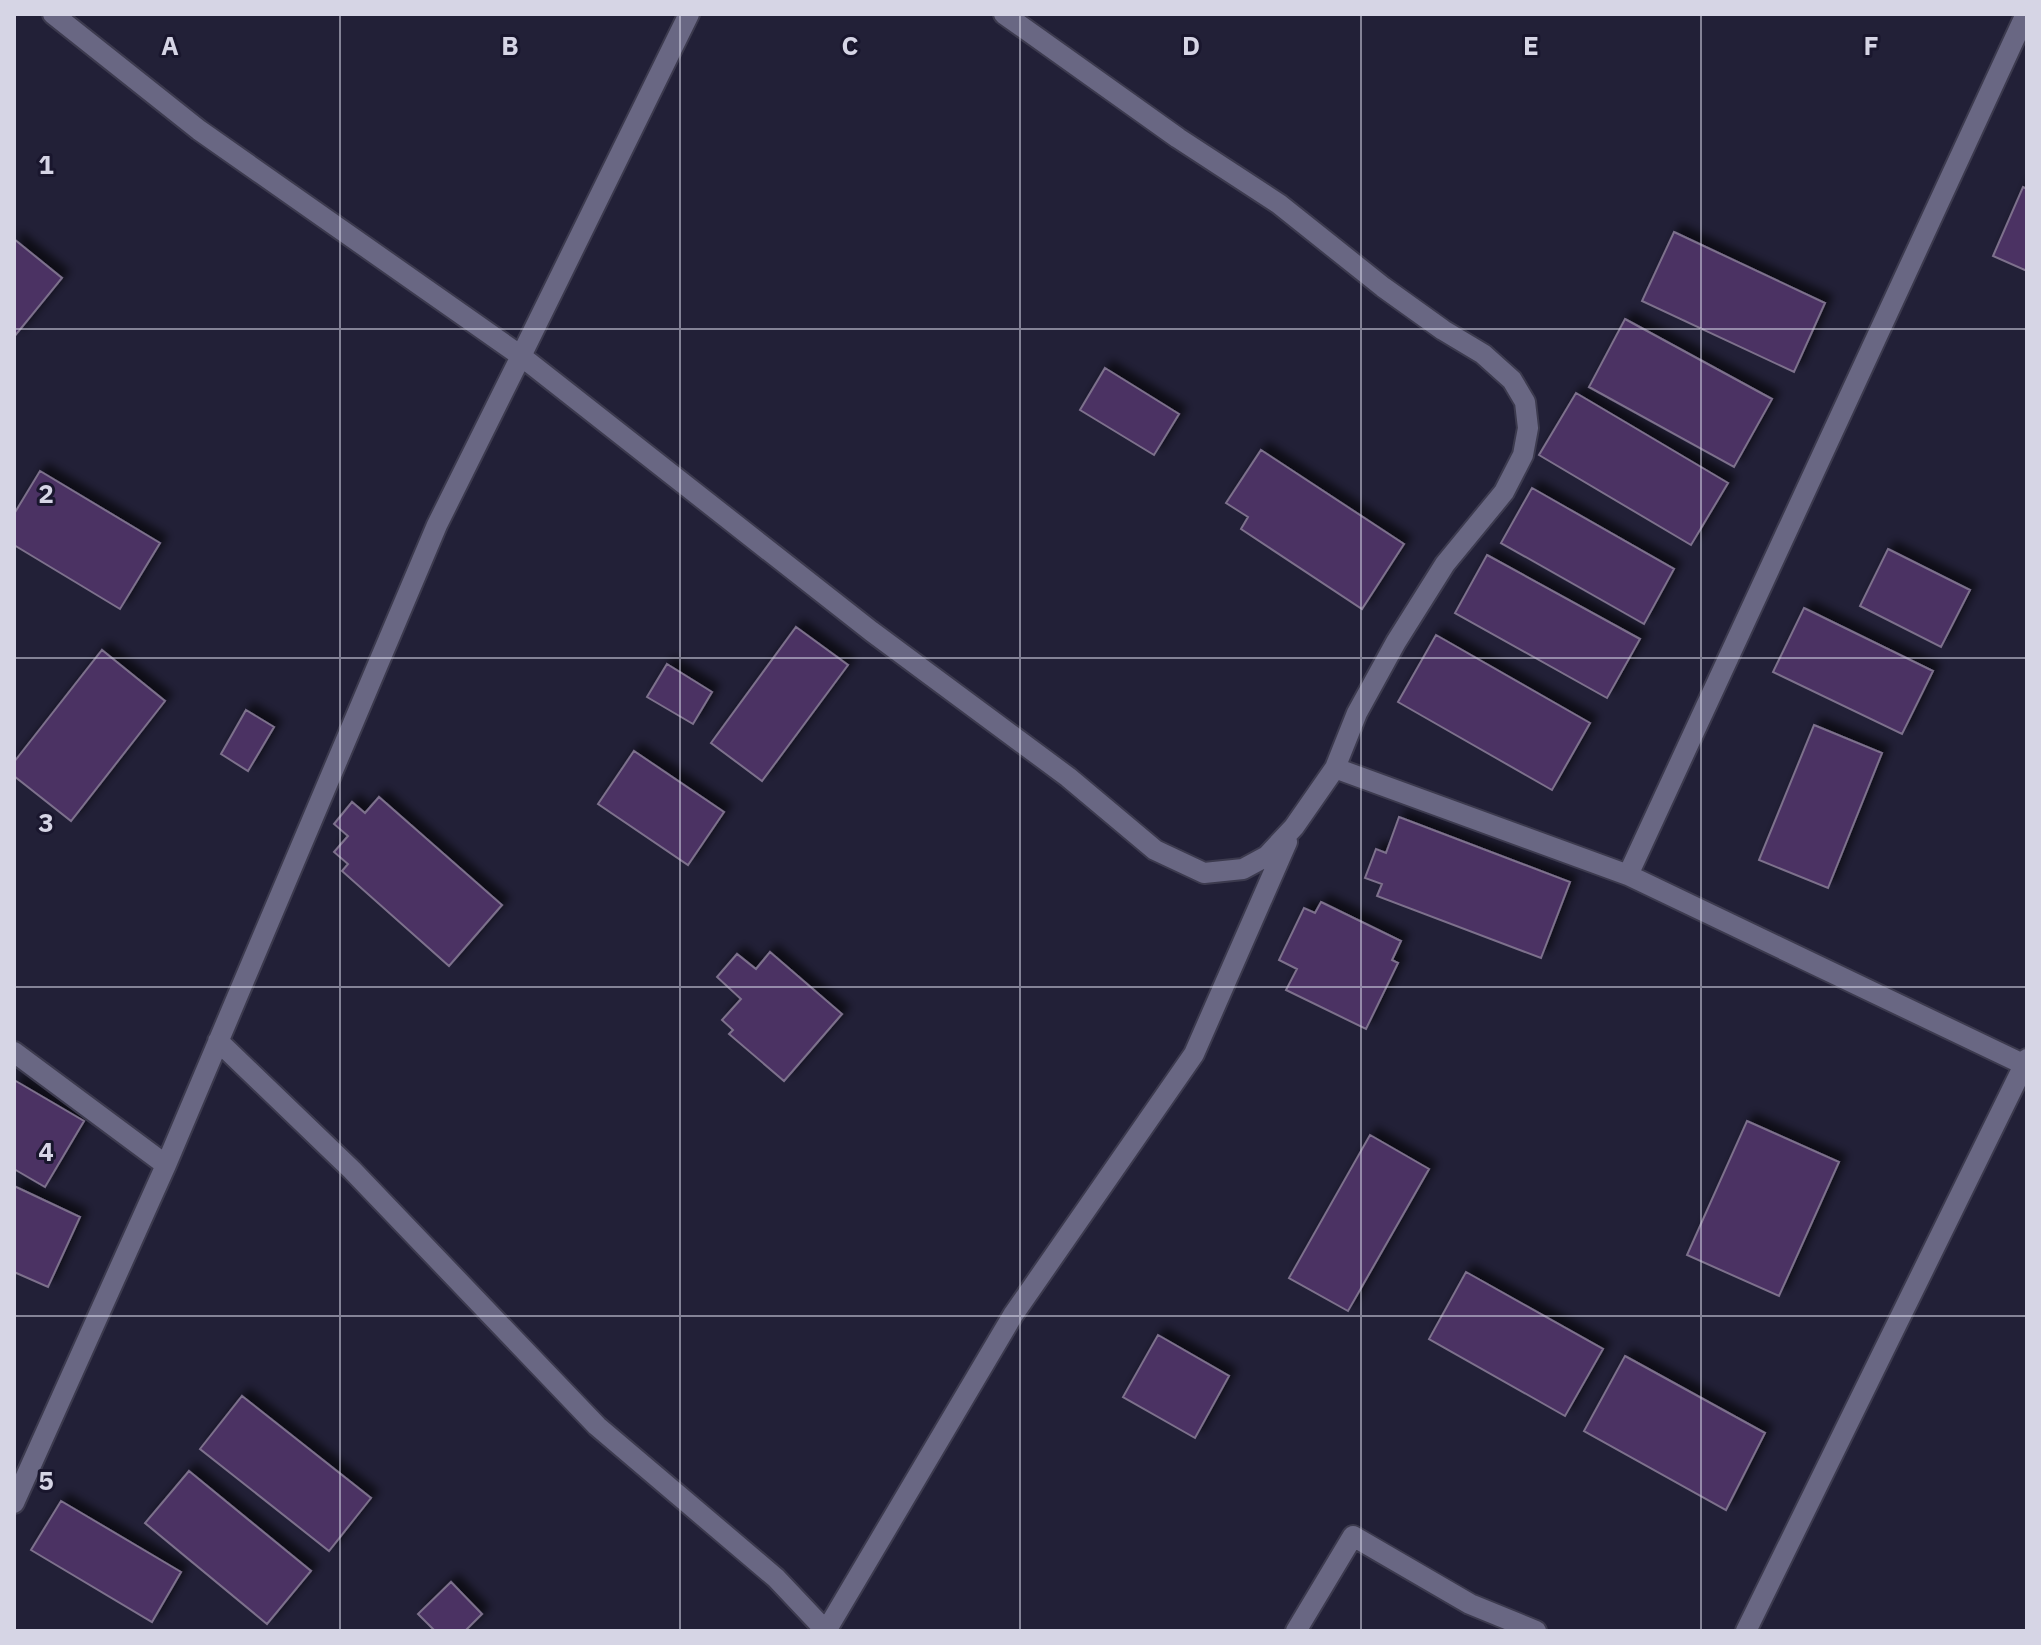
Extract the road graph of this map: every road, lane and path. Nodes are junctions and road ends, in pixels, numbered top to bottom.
1 (53, 14) edge
2 (689, 14) edge
3 (1004, 14) edge
4 (2026, 14) edge
5 (521, 356) junction
6 (1335, 768) junction
7 (1294, 827) junction
8 (1628, 875) junction
9 (218, 1041) junction
10 (14, 1052) edge
11 (2026, 1063) edge
12 (166, 1165) junction
13 (14, 1503) edge
14 (826, 1631) edge
15 (1296, 1631) edge
16 (1536, 1631) edge
17 (1746, 1631) edge

1 - 5 street
2 - 5 street
3 - 6 street
4 - 8 street
5 - 7 street
5 - 9 street
6 - 7 street
6 - 8 street
7 - 14 street
8 - 11 street
9 - 12 street
9 - 14 street
10 - 12 street
11 - 17 street
12 - 13 street
15 - 16 street

